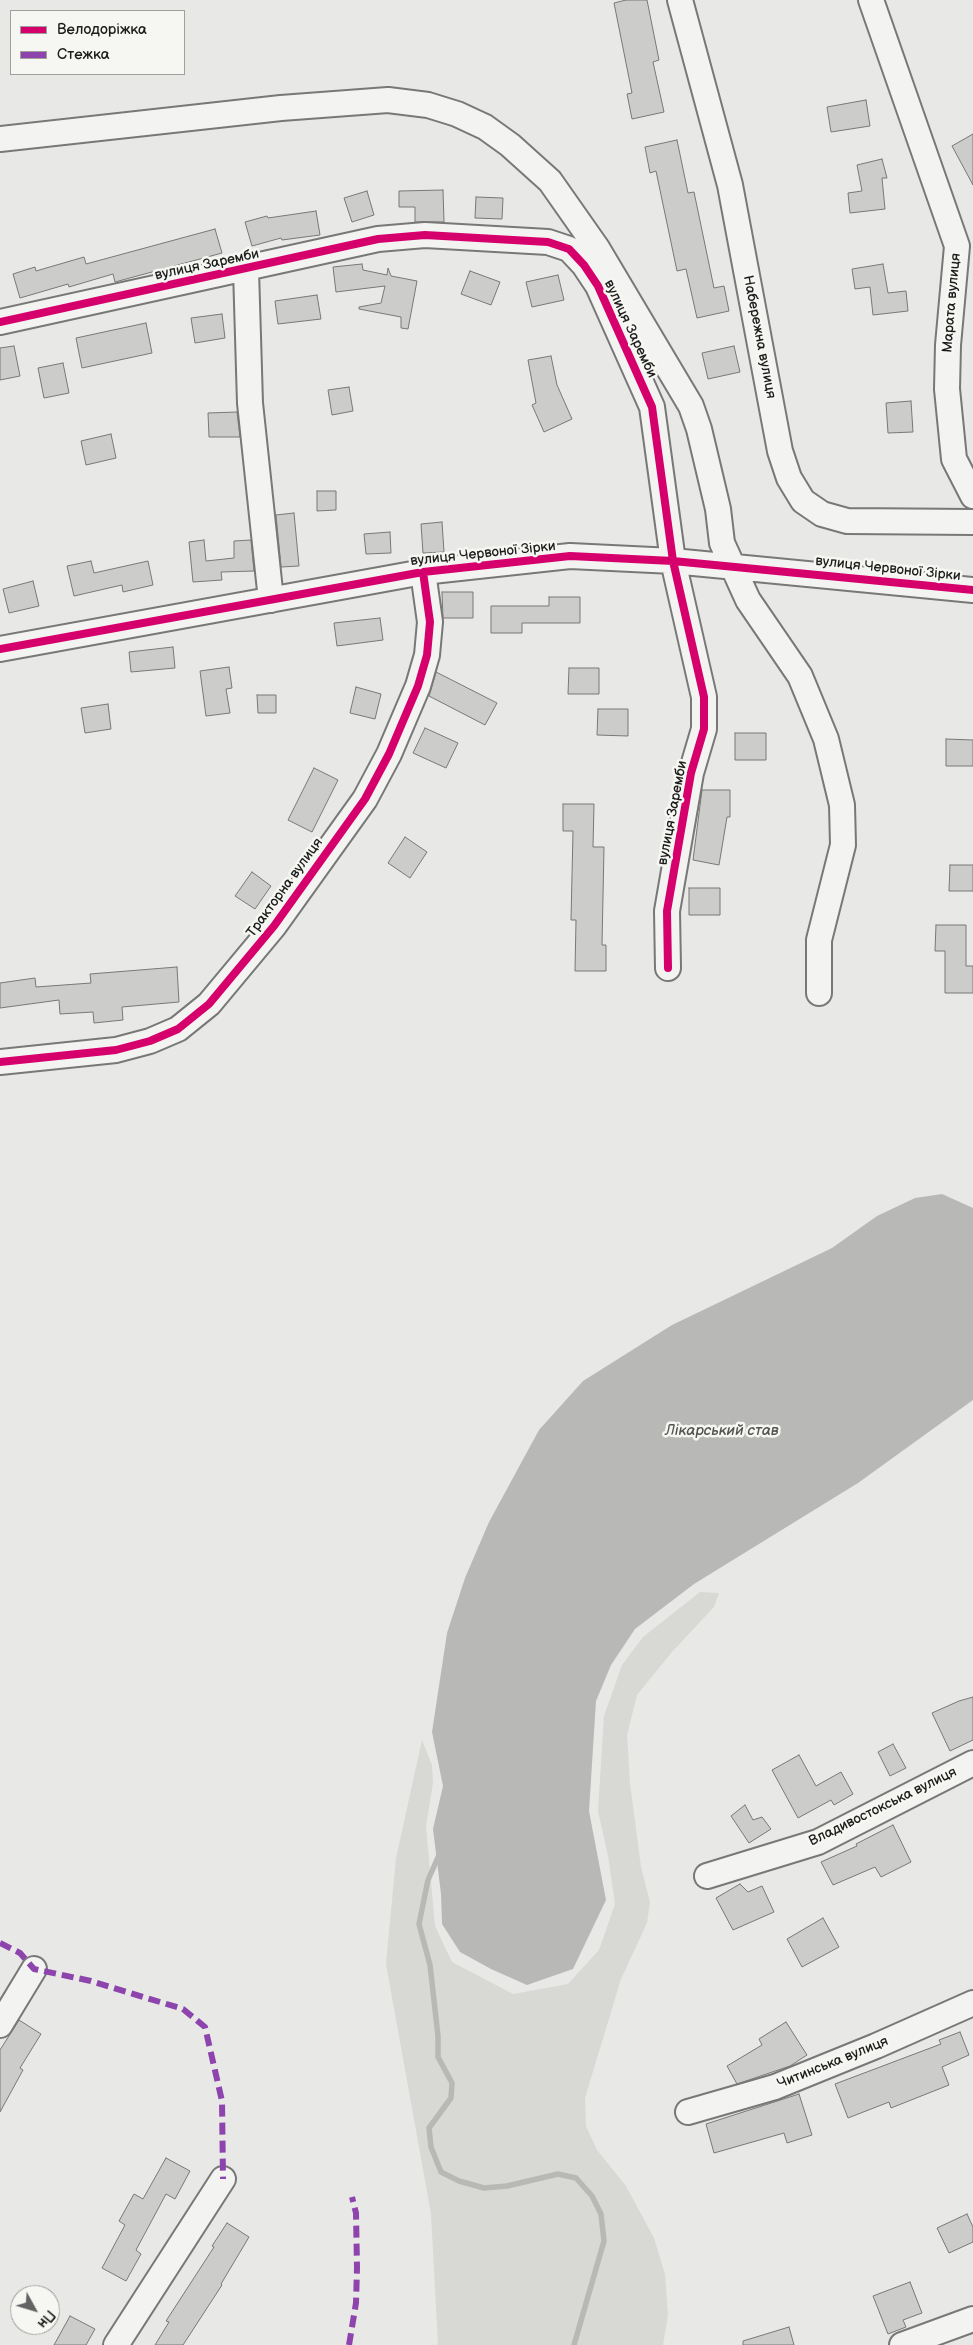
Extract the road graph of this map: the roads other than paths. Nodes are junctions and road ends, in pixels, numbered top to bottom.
1 (680, 0) edge
2 (871, 0) edge
3 (0, 139) edge
4 (965, 242) edge
5 (246, 270) junction
6 (0, 322) edge
7 (964, 453) edge
8 (973, 496) edge
9 (973, 522) edge
10 (673, 561) junction
11 (733, 567) junction
12 (423, 572) junction
13 (973, 590) edge
14 (271, 600) junction
15 (0, 648) edge
16 (668, 968) dead end
17 (819, 993) dead end
18 (0, 1062) edge
19 (973, 1763) edge
20 (707, 1876) dead end
21 (34, 1969) dead end
22 (973, 2003) edge
23 (0, 2025) edge
24 (688, 2112) dead end
25 (222, 2179) dead end
26 (973, 2319) edge
27 (116, 2345) edge
28 (902, 2345) edge

1 - 9 street, Набережна вулиця
2 - 4 street, Марата вулиця
3 - 11 street
4 - 7 street, Марата вулиця
5 - 6 street, вулиця Заремби
5 - 10 street, вулиця Заремби
5 - 14 street
7 - 8 street, Марата вулиця
10 - 11 street, вулиця Червоної Зірки
10 - 12 street, вулиця Червоної Зірки
10 - 16 street, вулиця Заремби
11 - 13 street, вулиця Червоної Зірки
11 - 17 street
12 - 14 street, вулиця Червоної Зірки
12 - 18 street, Тракторна вулиця
14 - 15 street, вулиця Червоної Зірки
19 - 20 street, Владивостокська вулиця
21 - 23 street
22 - 24 street, Читинська вулиця
25 - 27 street
26 - 28 street

